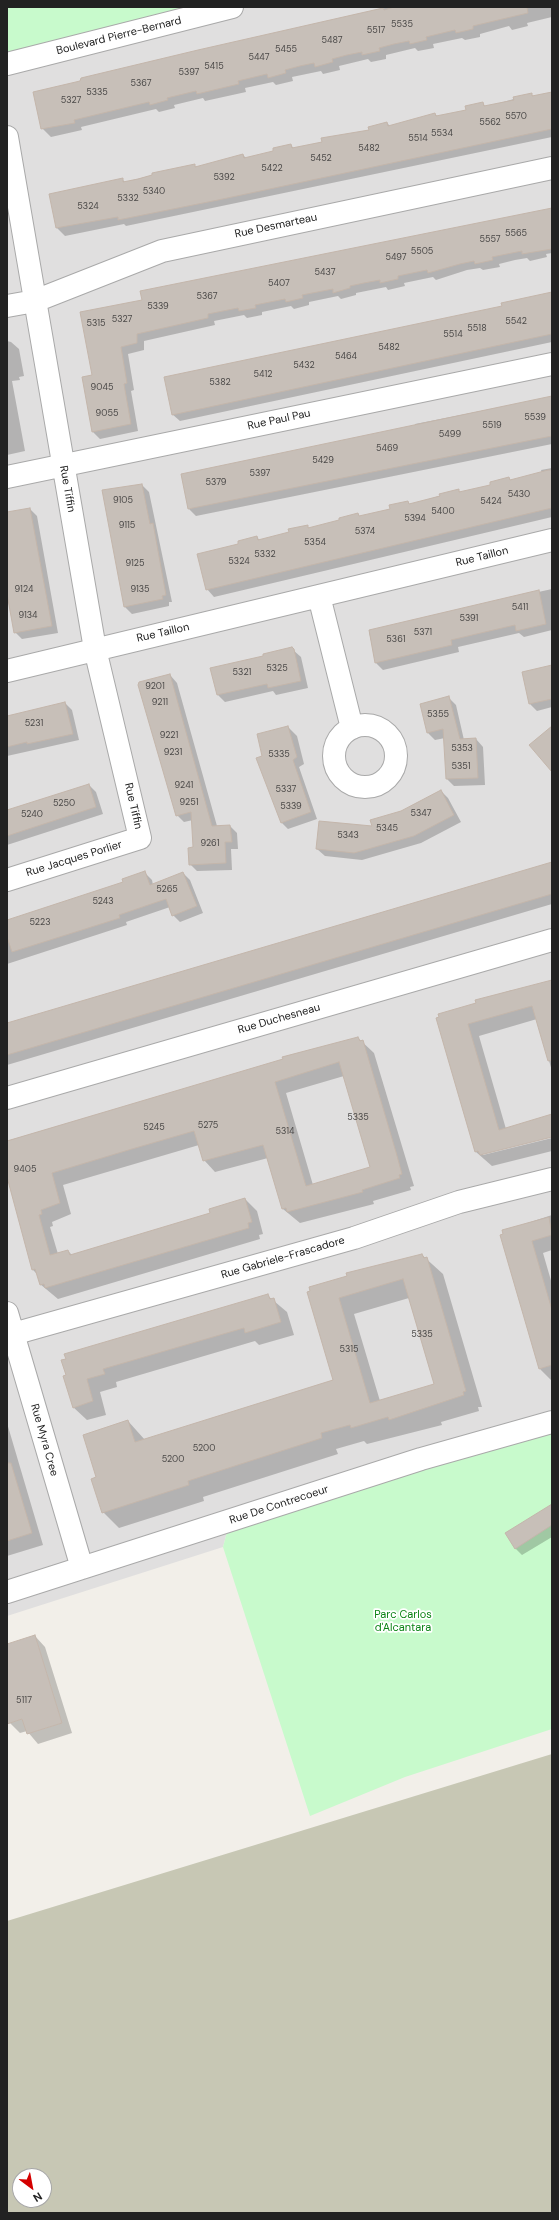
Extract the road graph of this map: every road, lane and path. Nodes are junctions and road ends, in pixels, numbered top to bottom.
1 (232, 7) edge
2 (7, 64) edge
3 (8, 150) edge
4 (552, 168) edge
5 (35, 301) junction
6 (7, 306) edge
7 (552, 364) edge
8 (63, 464) junction
9 (7, 477) edge
10 (552, 540) edge
11 (319, 596) junction
12 (95, 650) junction
13 (7, 671) edge
14 (352, 728) dead end
15 (140, 838) joint
16 (7, 880) edge
17 (552, 940) edge
18 (7, 1098) edge
19 (552, 1179) edge
20 (7, 1313) edge
21 (13, 1334) junction
22 (552, 1422) edge
23 (82, 1568) junction
24 (7, 1592) edge

1 - 2 street, Boulevard Pierre-Bernard
3 - 5 street, Rue Tiffin
4 - 5 street, Rue Desmarteau
5 - 6 street, Rue Desmarteau
5 - 8 street, Rue Tiffin
7 - 8 street, Rue Paul Pau
8 - 9 street, Rue Paul Pau
8 - 12 street, Rue Tiffin
10 - 11 street, Rue Taillon
11 - 12 street, Rue Taillon
11 - 14 street
12 - 13 street, Rue Taillon
12 - 15 street, Rue Tiffin
15 - 16 street, Rue Jacques Porlier
17 - 18 street, Rue Duchesneau
19 - 21 street, Rue Gabriele-Frascadore
20 - 21 street, Rue Myra Cree
21 - 23 street, Rue Myra Cree
22 - 23 street, Rue De Contrecoeur
23 - 24 street, Rue De Contrecoeur

